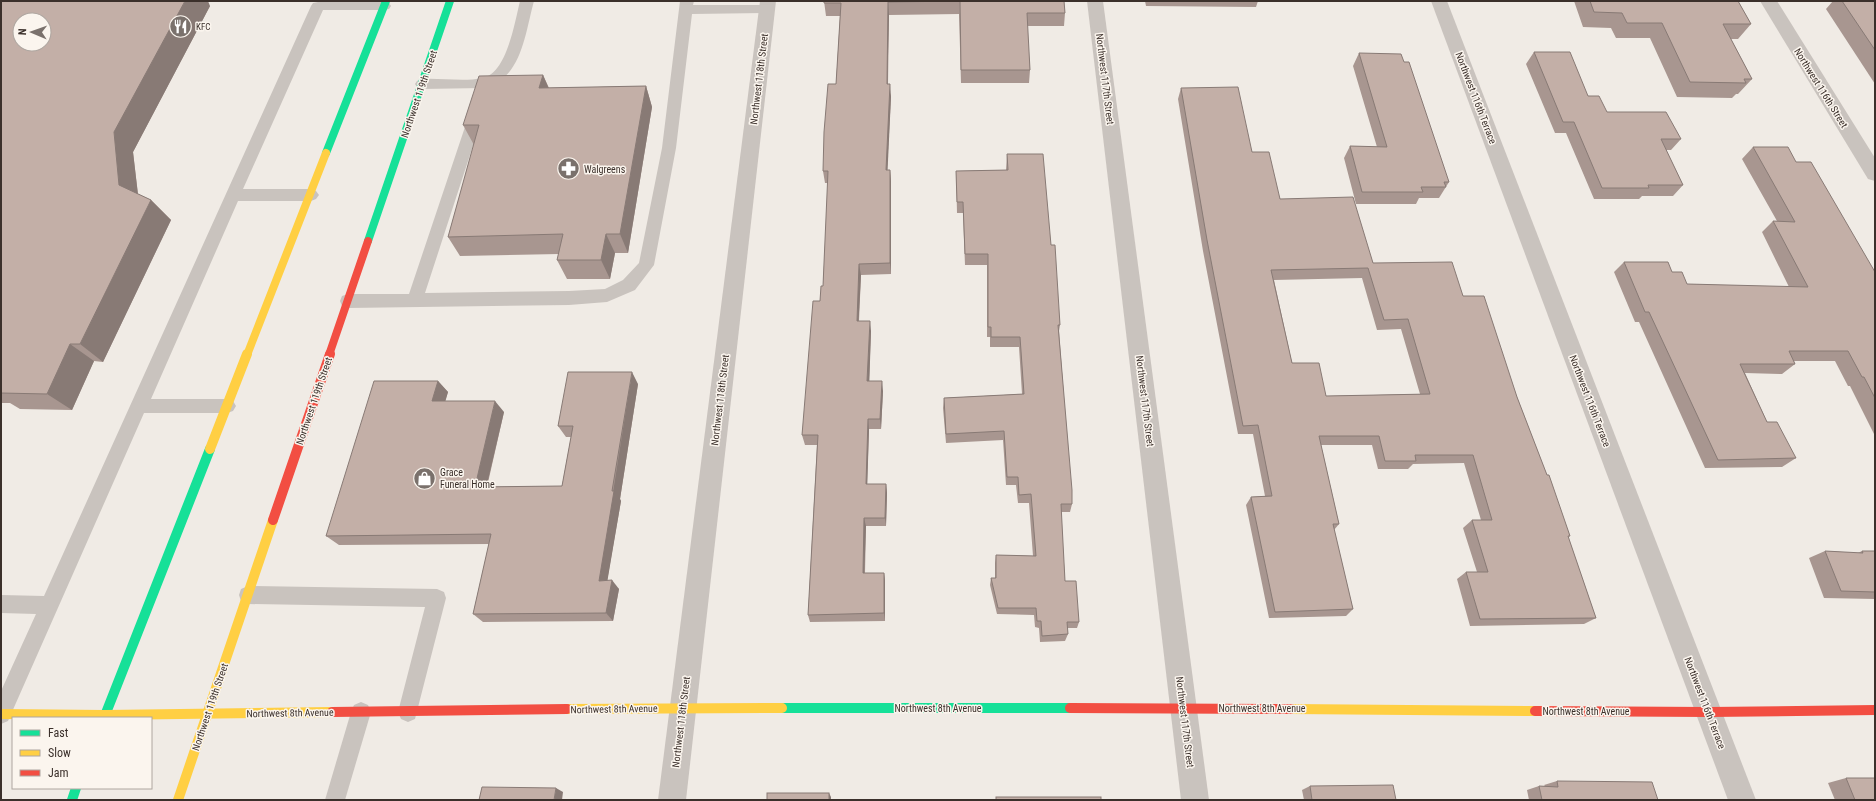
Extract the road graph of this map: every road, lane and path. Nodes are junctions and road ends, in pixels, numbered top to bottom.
1 (450, 1) edge
2 (527, 1) edge
3 (1095, 1) edge
4 (1439, 1) edge
5 (1768, 1) edge
6 (319, 4) edge
7 (385, 4) edge
8 (686, 5) edge
9 (768, 5) edge
10 (486, 82) junction
11 (422, 84) junction
12 (1875, 174) edge
13 (310, 194) junction
14 (234, 195) junction
15 (348, 301) junction
16 (415, 301) junction
17 (139, 406) junction
18 (227, 406) junction
19 (248, 595) junction
20 (1, 604) edge
21 (50, 604) junction
22 (683, 708) junction
23 (1183, 708) junction
24 (1875, 710) edge
25 (361, 712) junction
26 (408, 712) junction
27 (1709, 712) junction
28 (1, 714) edge
29 (208, 714) junction
30 (105, 716) edge
31 (76, 789) edge
32 (72, 800) edge
33 (178, 800) edge
34 (335, 800) edge
35 (672, 800) edge
36 (1195, 800) edge
37 (1742, 800) edge

1 - 11 main road, Northwest 119th Street
2 - 10 lane
3 - 23 street, Northwest 117th Street
4 - 27 street, Northwest 116th Terrace
5 - 12 street, Northwest 116th Street
6 - 7 lane
6 - 14 lane
7 - 13 main road
8 - 9 lane
8 - 16 lane
9 - 22 street, Northwest 118th Street
10 - 11 lane
10 - 16 lane
11 - 15 main road, Northwest 119th Street
13 - 14 lane
13 - 18 main road
14 - 17 lane
15 - 16 lane
15 - 19 main road, Northwest 119th Street
17 - 18 lane
17 - 21 lane
18 - 30 main road
19 - 26 lane
19 - 29 main road, Northwest 119th Street
20 - 21 lane
21 - 28 lane
22 - 23 main road, Northwest 8th Avenue
22 - 26 main road, Northwest 8th Avenue
22 - 35 street, Northwest 118th Street
23 - 27 main road, Northwest 8th Avenue
23 - 36 street, Northwest 117th Street
24 - 27 main road, Northwest 8th Avenue
25 - 26 main road, Northwest 8th Avenue
25 - 29 main road, Northwest 8th Avenue
25 - 34 lane
27 - 37 street, Northwest 116th Terrace
28 - 30 main road, Northwest 8th Avenue
29 - 30 main road, Northwest 8th Avenue
29 - 33 main road, Northwest 119th Street
31 - 32 main road

